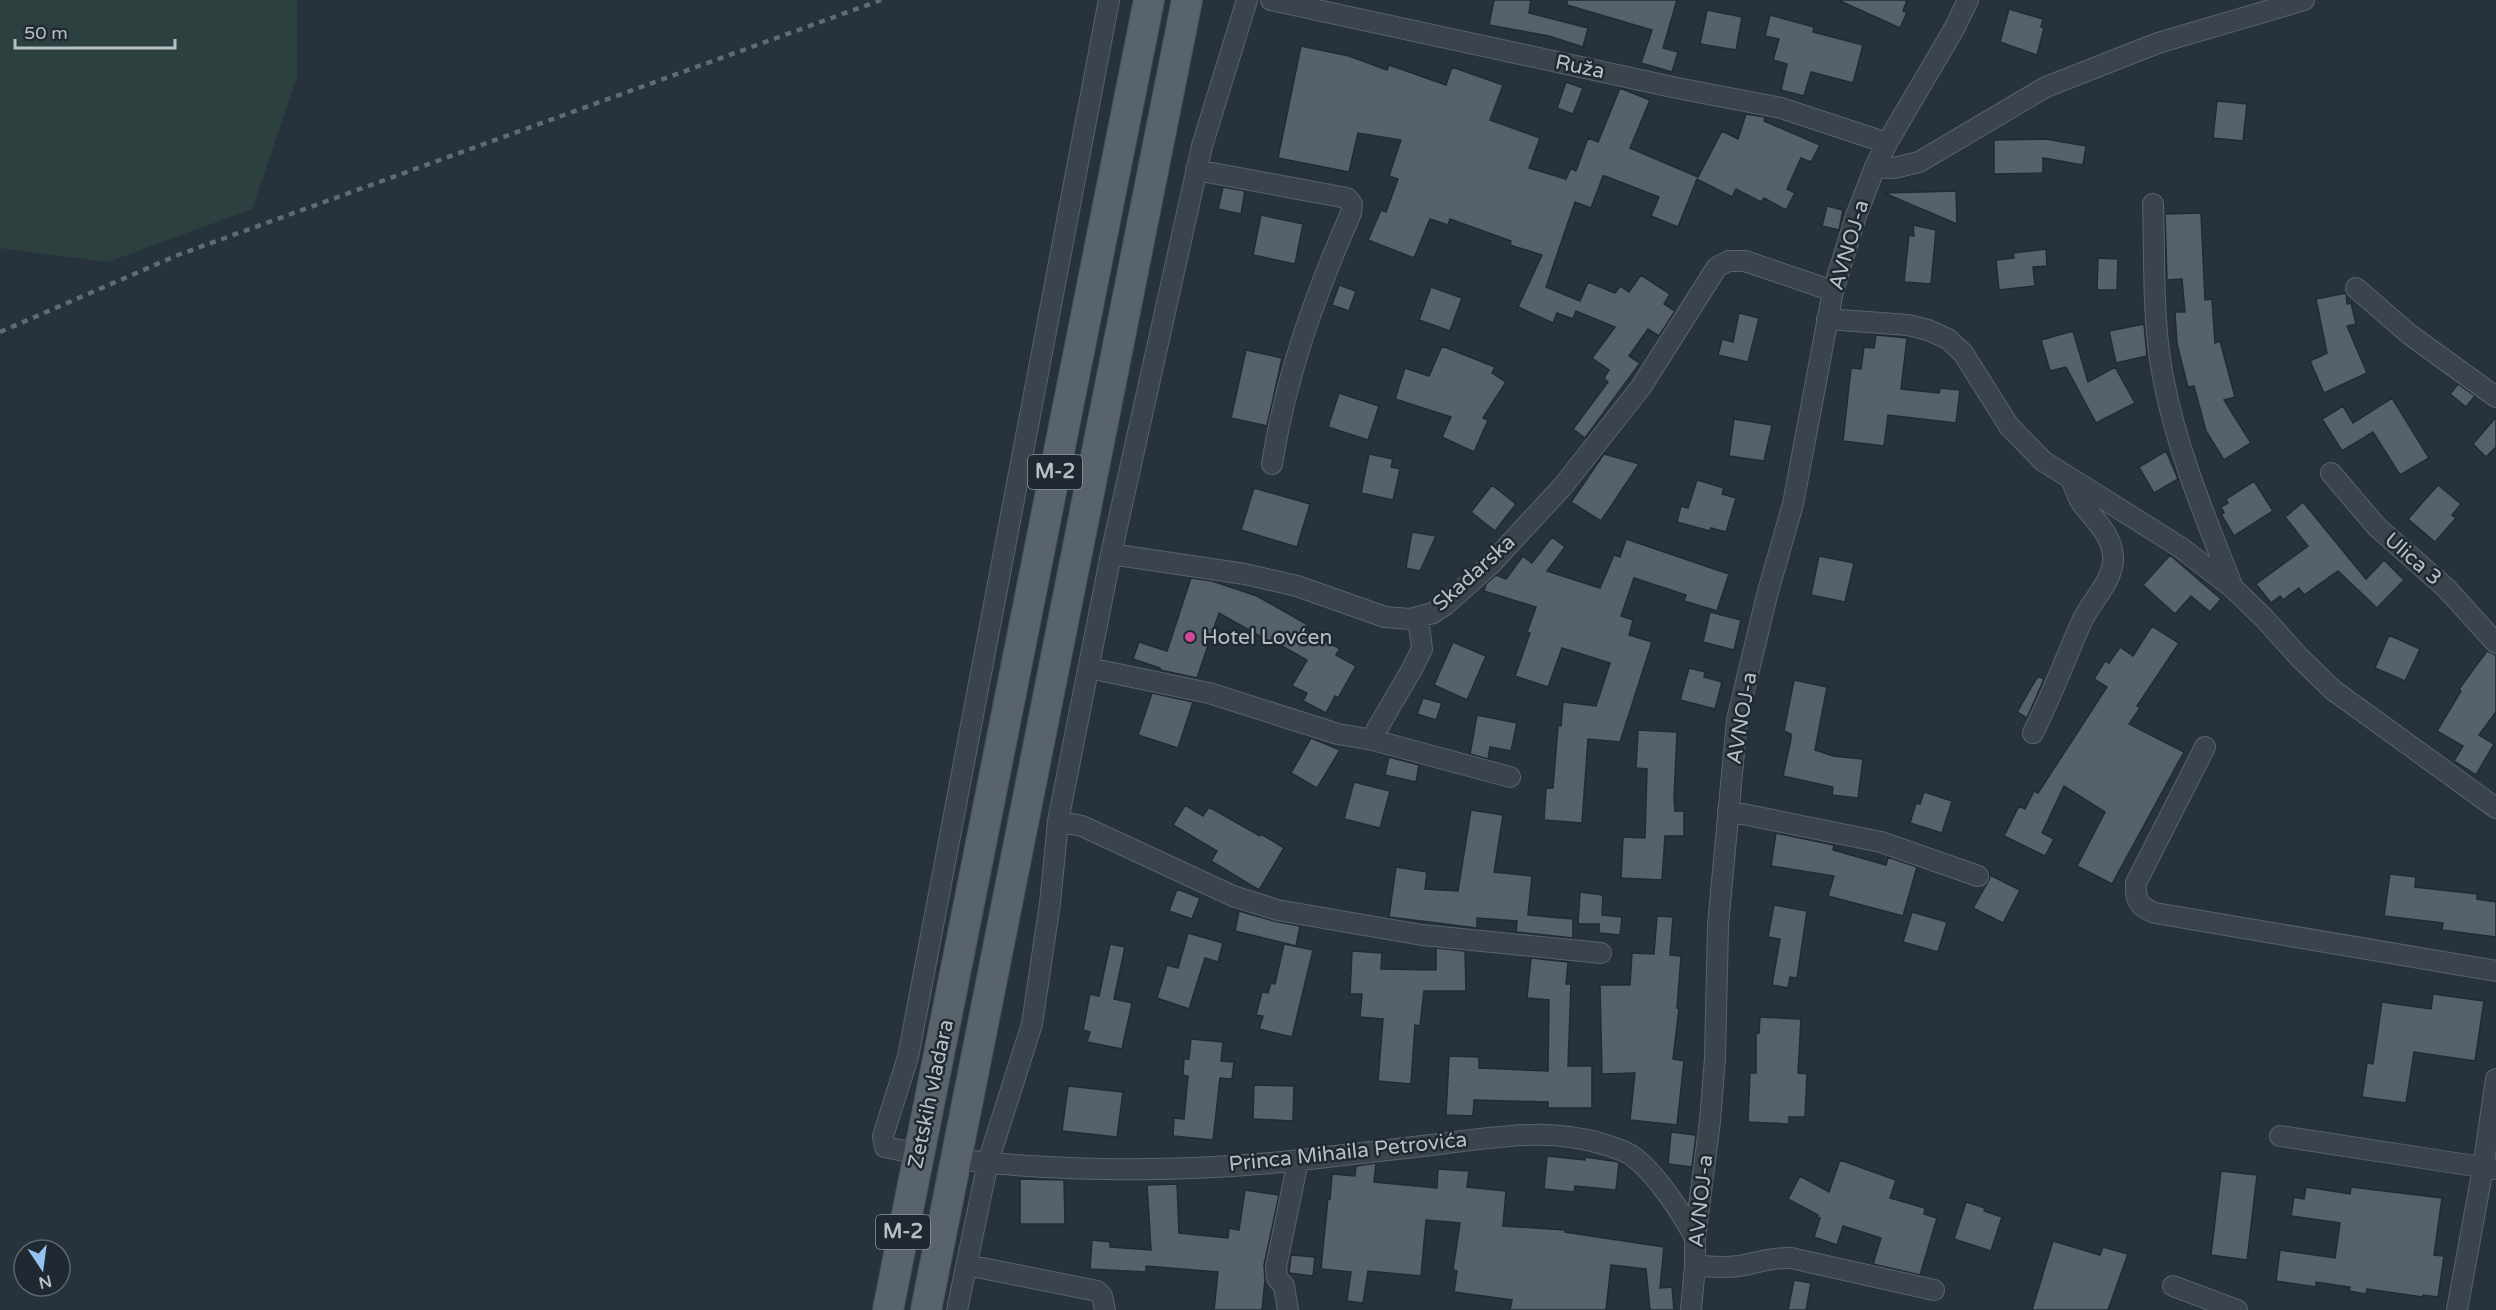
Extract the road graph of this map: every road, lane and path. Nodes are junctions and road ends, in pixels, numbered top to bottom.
1 (1109, 0) edge
2 (1149, 0) edge
3 (1187, 0) edge
4 (1247, 0) edge
5 (1271, 0) edge
6 (1968, 0) edge
7 (2304, 0) edge
8 (1887, 142) junction
9 (1875, 167) junction
10 (1196, 170) junction
11 (2153, 204) dead end
12 (2356, 288) dead end
13 (1833, 291) junction
14 (1827, 319) junction
15 (2496, 398) edge
16 (1272, 464) dead end
17 (2331, 473) dead end
18 (2072, 481) junction
19 (1111, 554) junction
20 (2233, 588) junction
21 (1418, 617) junction
22 (2496, 643) edge
23 (1089, 668) junction
24 (2033, 733) dead end
25 (1373, 740) junction
26 (2205, 747) dead end
27 (1510, 777) dead end
28 (2496, 808) edge
29 (1728, 811) junction
30 (1058, 821) junction
31 (1978, 876) dead end
32 (1601, 953) dead end
33 (2496, 971) edge
34 (2496, 1079) edge
35 (2280, 1136) dead end
36 (919, 1154) junction
37 (956, 1159) junction
38 (1298, 1161) junction
39 (988, 1162) junction
40 (2490, 1169) edge
41 (1695, 1238) junction
42 (967, 1265) junction
43 (1695, 1265) junction
44 (2173, 1286) dead end
45 (1934, 1290) dead end
46 (888, 1310) edge
47 (926, 1310) edge
48 (957, 1310) edge
49 (1105, 1310) edge
50 (1288, 1310) edge
51 (1690, 1310) edge
52 (2237, 1310) edge
53 (2457, 1310) edge

1 - 36 street
2 - 36 main road, Zetskih vladara / M-2
3 - 37 main road, M-2
4 - 10 street
5 - 8 street, Ruža
6 - 8 street, AVNOJ-a
7 - 9 street
8 - 9 street, AVNOJ-a
9 - 13 street, AVNOJ-a
10 - 16 street
10 - 19 street
11 - 20 street
12 - 15 street
13 - 14 street, AVNOJ-a
13 - 21 street, Skadarska
14 - 18 street
14 - 29 street, AVNOJ-a
17 - 22 street, Ulica 3
18 - 20 street
18 - 24 street
19 - 21 street, Skadarska
19 - 23 street
20 - 28 street
21 - 25 street
23 - 25 street
23 - 30 street
25 - 27 street
26 - 33 street
29 - 31 street
29 - 41 street, AVNOJ-a
30 - 32 street
30 - 39 street
34 - 40 street
35 - 40 street
36 - 46 main road, Zetskih vladara / M-2
37 - 39 street, Princa Mihaila Petrovića
37 - 47 main road, Zetskih vladara / M-2
38 - 39 street, Princa Mihaila Petrovića
38 - 41 street, Princa Mihaila Petrovića
38 - 50 street
39 - 42 street
40 - 53 street
41 - 43 street, AVNOJ-a
42 - 48 street
42 - 49 street
43 - 45 street
43 - 51 street, AVNOJ-a
44 - 52 street

